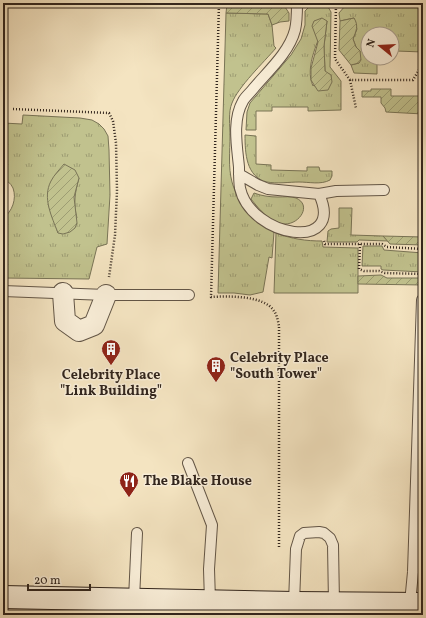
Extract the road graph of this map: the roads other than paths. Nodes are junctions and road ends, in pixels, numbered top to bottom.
1 (297, 3) edge
2 (239, 174) junction
3 (384, 190) dead end
4 (319, 194) junction
5 (3, 292) edge
6 (63, 293) junction
7 (106, 295) junction
8 (189, 295) dead end
9 (422, 300) dead end
10 (188, 463) dead end
11 (137, 533) dead end
12 (3, 597) edge
13 (134, 599) junction
14 (210, 601) junction
15 (294, 603) junction
16 (334, 603) junction
17 (416, 604) edge

1 - 2 lane
2 - 4 lane
2 - 4 lane
3 - 4 lane
5 - 6 lane
6 - 7 lane
6 - 7 street
7 - 8 lane
9 - 17 lane
10 - 14 lane
11 - 13 lane
12 - 13 main road
13 - 14 main road
14 - 15 main road
15 - 16 main road
15 - 16 lane
16 - 17 main road

